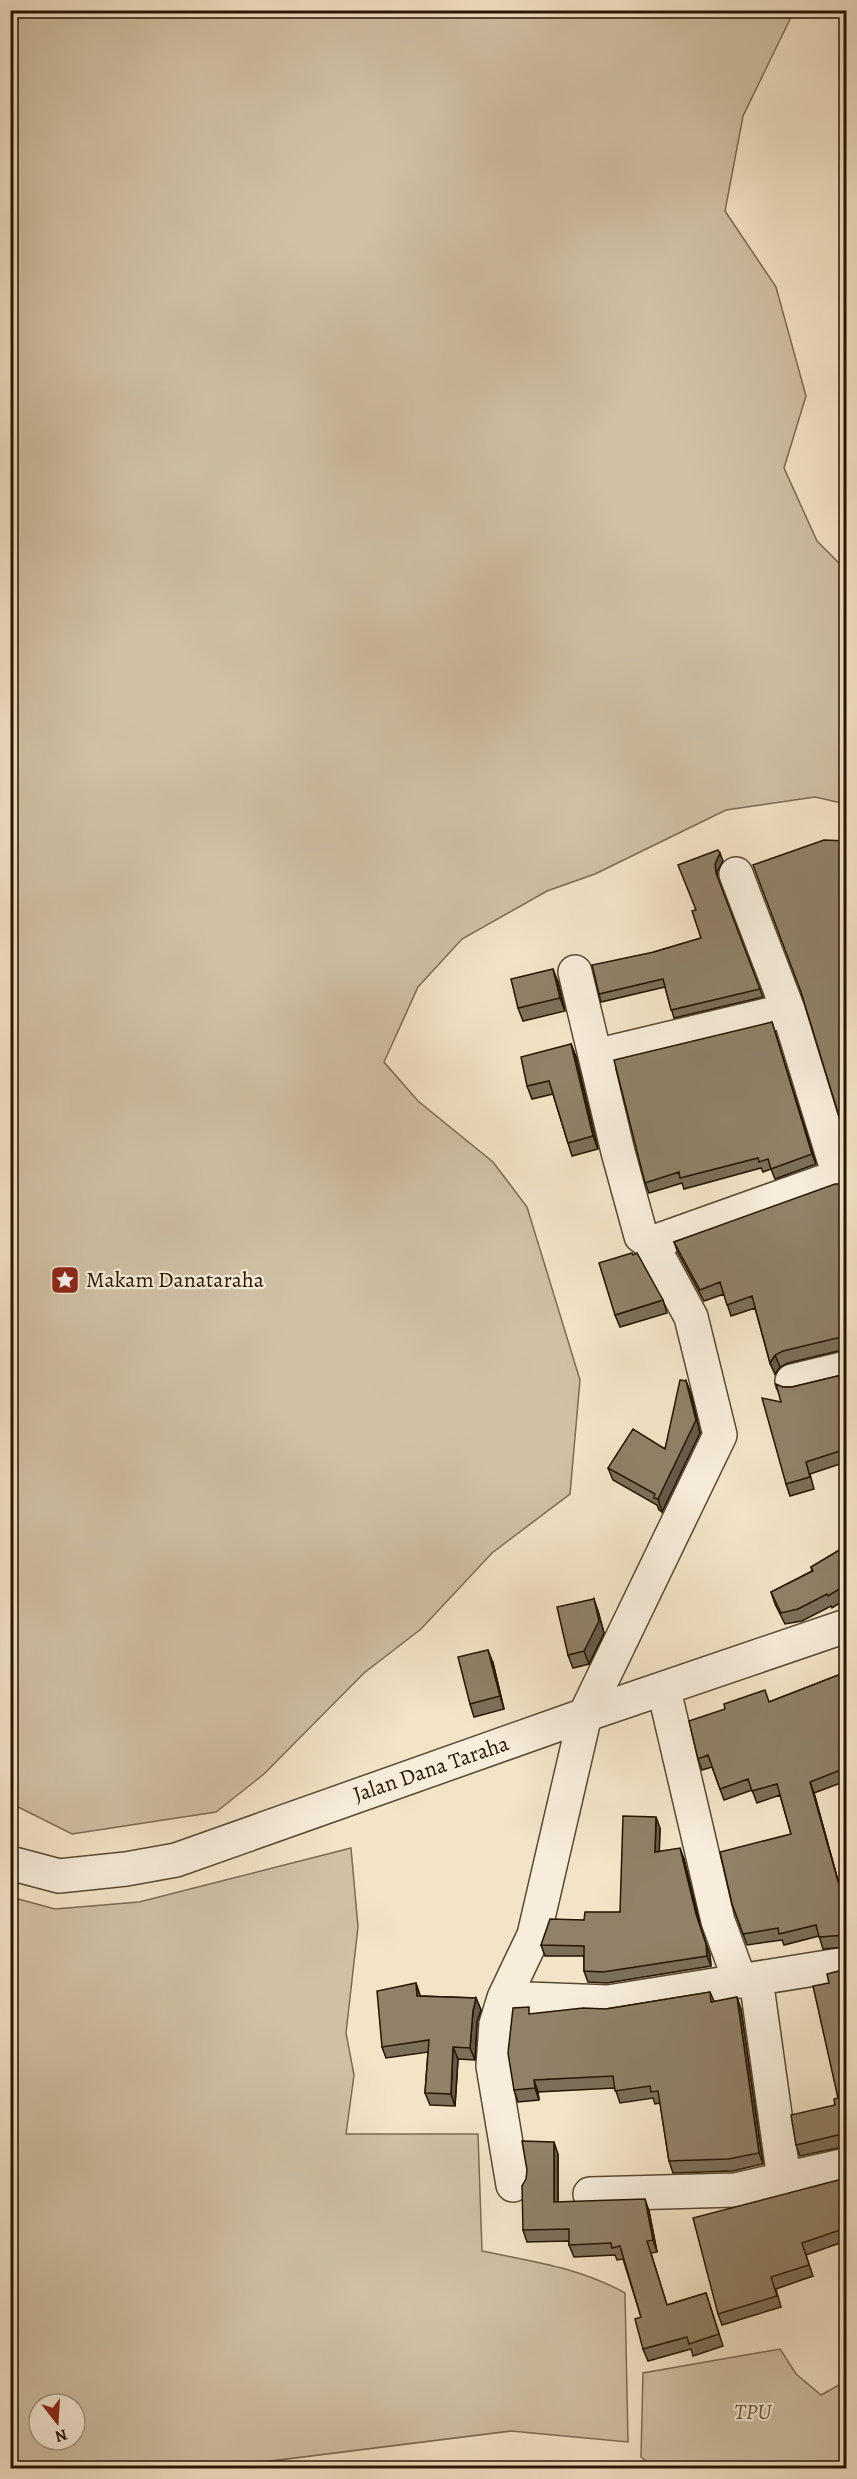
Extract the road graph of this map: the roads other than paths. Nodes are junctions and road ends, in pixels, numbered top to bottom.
1 (736, 874) dead end
2 (575, 972) dead end
3 (788, 1010) junction
4 (595, 1056) junction
5 (842, 1177) edge
6 (651, 1242) junction
7 (846, 1368) edge
8 (792, 1381) dead end
9 (846, 1626) edge
10 (664, 1690) junction
11 (585, 1715) junction
12 (10, 1863) edge
13 (846, 1964) edge
14 (748, 1980) junction
15 (504, 1998) junction
16 (846, 2165) edge
17 (784, 2179) junction
18 (513, 2185) dead end
19 (591, 2194) dead end

1 - 3 street
2 - 4 street
3 - 4 street
3 - 5 street
4 - 6 street
5 - 6 street
6 - 11 street
7 - 8 street
9 - 10 street, Jalan Dana Taraha
10 - 11 street, Jalan Dana Taraha
10 - 14 street
11 - 12 street, Jalan Dana Taraha
11 - 15 street
13 - 14 street
14 - 15 street
14 - 17 street
15 - 18 street
16 - 17 street
17 - 19 street

